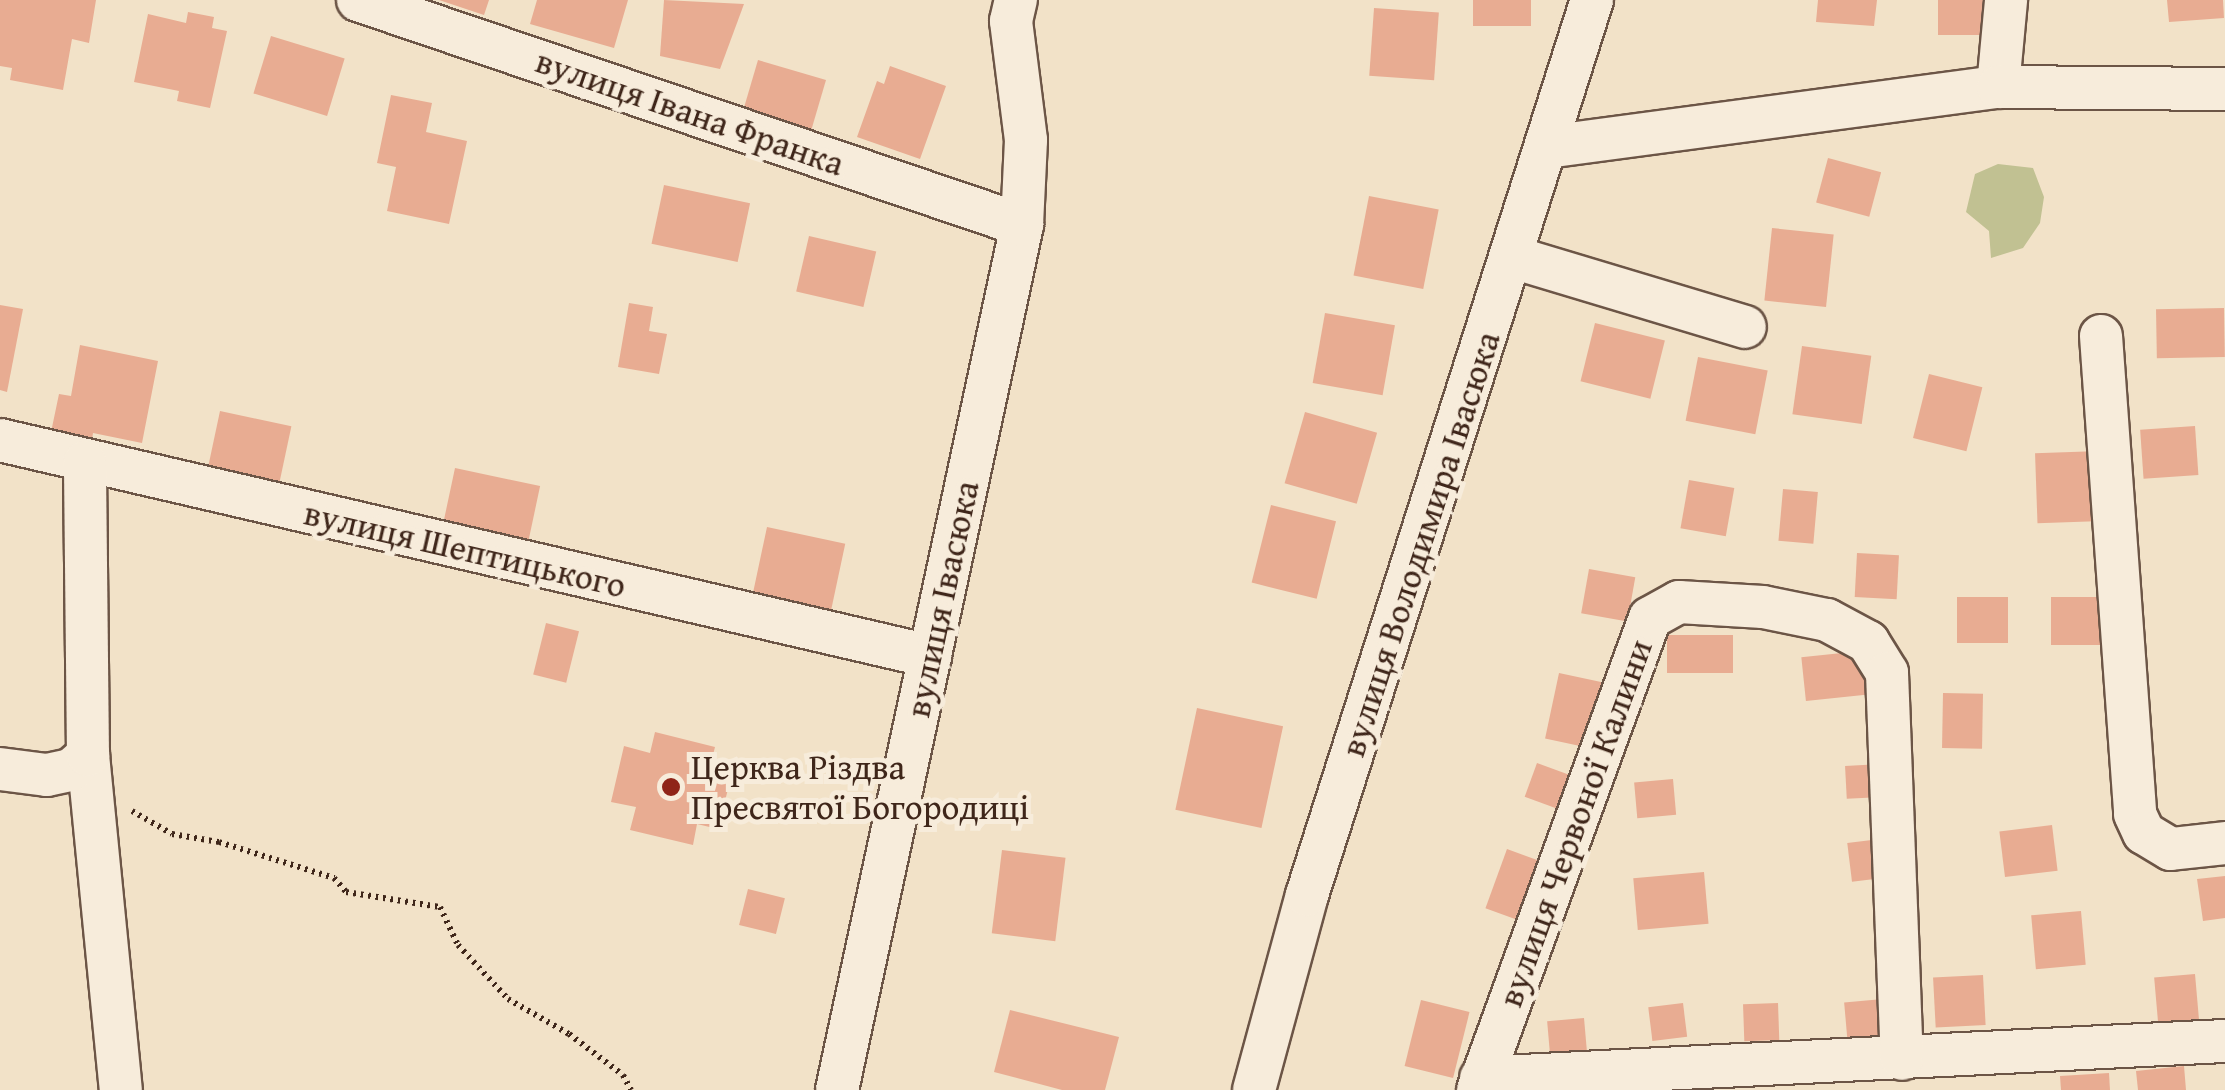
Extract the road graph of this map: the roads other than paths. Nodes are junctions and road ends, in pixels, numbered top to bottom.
1 (358, 0) edge
2 (1016, 0) edge
3 (1592, 0) edge
4 (2006, 0) edge
5 (2224, 85) edge
6 (1998, 87) junction
7 (1547, 146) junction
8 (1022, 224) junction
9 (1512, 257) junction
10 (1745, 327) dead end
11 (2101, 336) dead end
12 (0, 440) edge
13 (85, 462) junction
14 (930, 656) junction
15 (88, 756) junction
16 (0, 769) edge
17 (2225, 842) edge
18 (2225, 1041) edge
19 (1902, 1058) junction
20 (1479, 1084) edge
21 (121, 1090) edge
22 (837, 1090) edge
23 (1254, 1090) edge

1 - 8 street, вулиця Івана Франка
2 - 8 street, вулиця Івасюка
3 - 7 street, вулиця Володимира Івасюка
4 - 6 street
5 - 6 street
6 - 7 street
7 - 9 street, вулиця Володимира Івасюка
8 - 14 street, вулиця Івасюка
9 - 10 street
9 - 23 street, вулиця Володимира Івасюка
11 - 17 street
12 - 13 street, вулиця Шептицького
13 - 14 street, вулиця Шептицького
13 - 15 street
14 - 22 street, вулиця Івасюка
15 - 16 street
15 - 21 street
18 - 19 street, вулиця Червоної Калини
19 - 20 street, вулиця Червоної Калини
19 - 20 street, вулиця Червоної Калини

